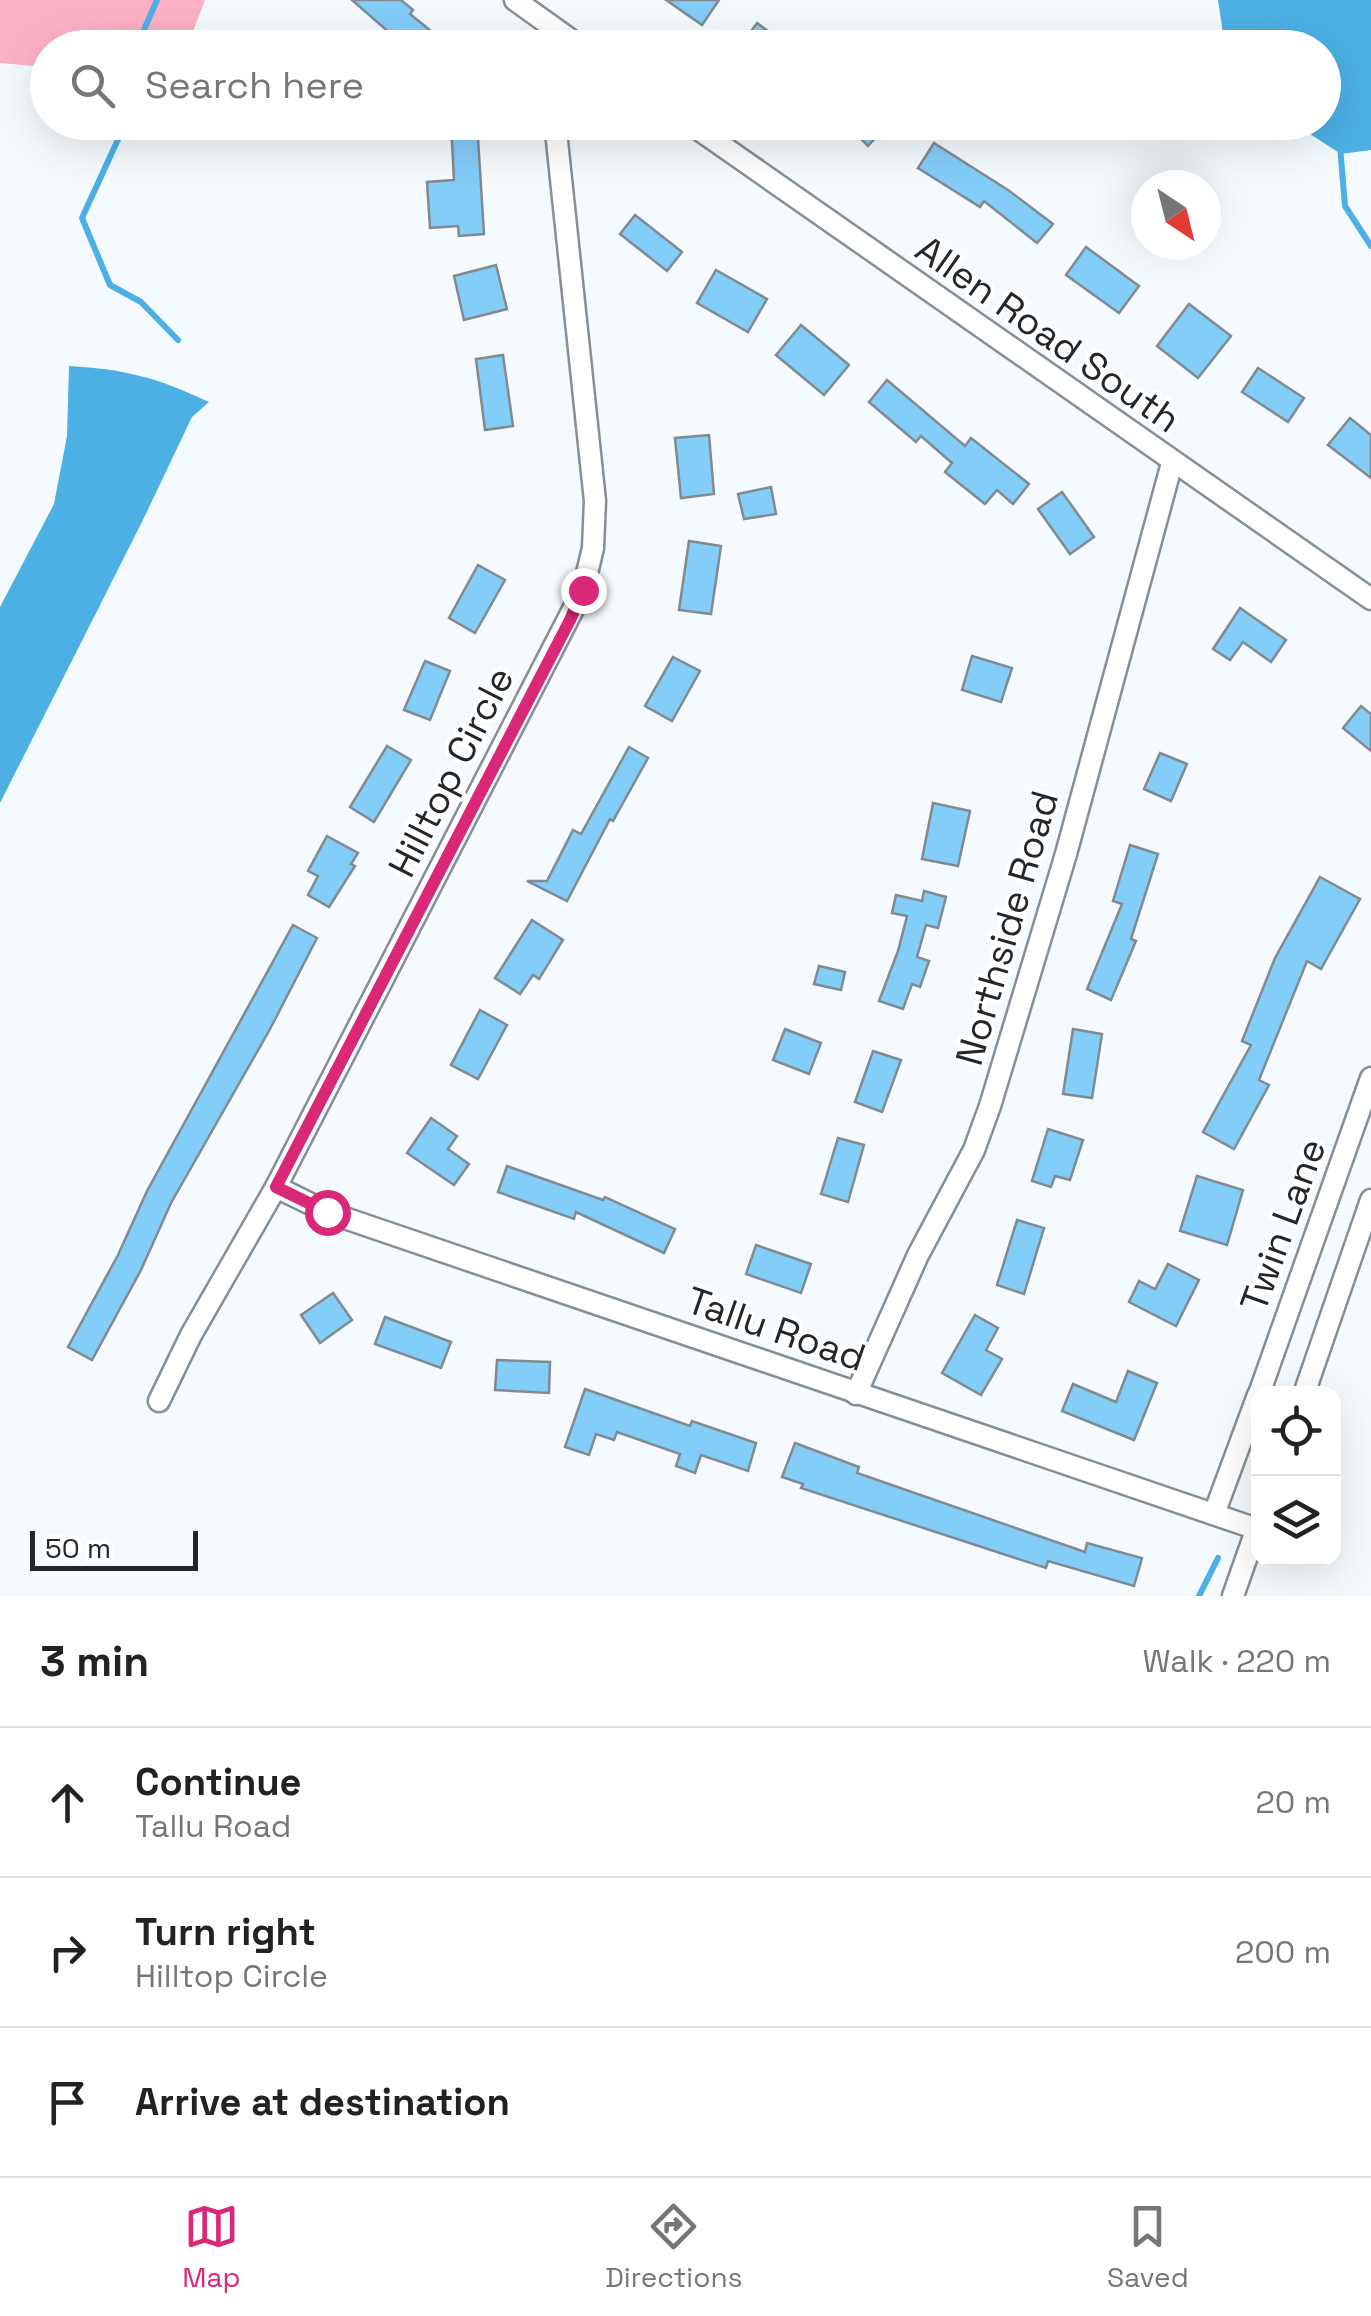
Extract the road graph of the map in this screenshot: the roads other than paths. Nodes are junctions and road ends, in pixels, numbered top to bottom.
1 (515, 0) edge
2 (553, 30) edge
3 (557, 140) edge
4 (714, 140) edge
5 (1172, 463) junction
6 (1371, 599) edge
7 (1371, 1078) edge
8 (276, 1187) junction
9 (1371, 1200) edge
10 (1262, 1386) edge
11 (1307, 1386) edge
12 (856, 1394) junction
13 (159, 1401) dead end
14 (1251, 1415) edge
15 (1214, 1514) junction
16 (1251, 1525) edge
17 (1251, 1546) edge
18 (1233, 1596) edge

1 - 2 street
3 - 8 street, Hilltop Circle
4 - 5 street, Allen Road South
5 - 6 street, Allen Road South
5 - 12 street, Northside Road
7 - 10 street, Twin Lane
8 - 12 street, Tallu Road
8 - 13 street, Hilltop Circle
9 - 11 street, Twin Lane
12 - 15 street, Tallu Road
14 - 15 street, Twin Lane
15 - 16 street, Tallu Road
17 - 18 street

